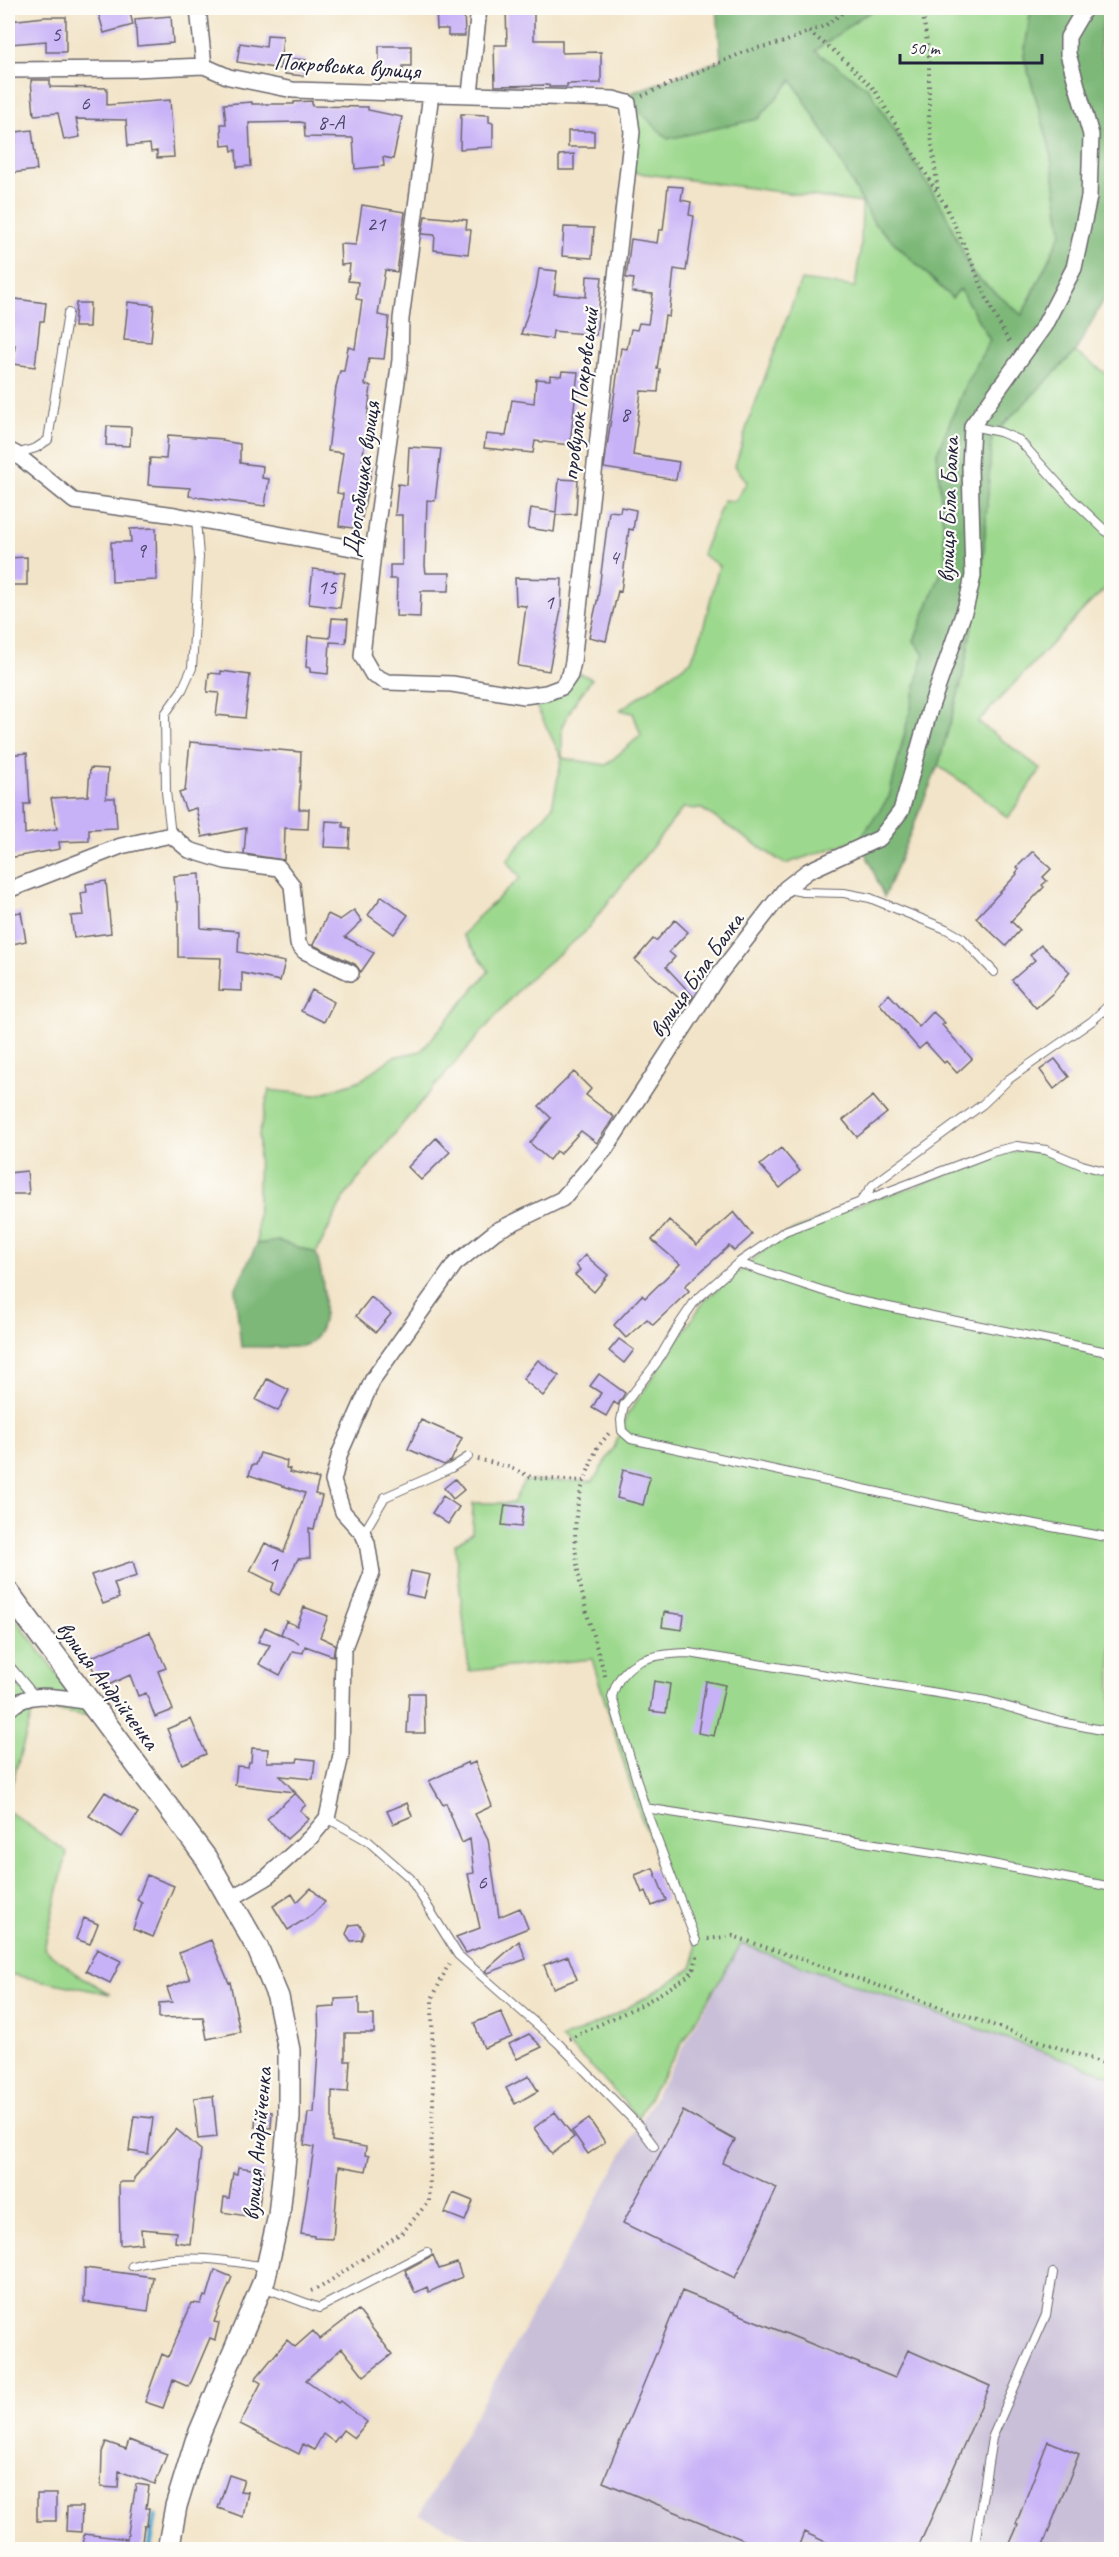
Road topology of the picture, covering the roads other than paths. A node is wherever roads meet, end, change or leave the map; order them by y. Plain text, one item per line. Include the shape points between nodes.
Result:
1 (198, 8) edge
2 (479, 8) edge
3 (1085, 8) edge
4 (204, 66) junction
5 (8, 70) edge
6 (431, 94) junction
7 (470, 94) junction
8 (628, 103) joint
9 (69, 313) dead end
10 (972, 426) junction
11 (12, 452) edge
12 (196, 519) junction
13 (1112, 537) edge
14 (373, 552) junction
15 (562, 687) joint
16 (171, 835) junction
17 (786, 888) junction
18 (8, 890) edge
19 (994, 972) dead end
20 (351, 973) dead end
21 (1112, 1002) edge
22 (1112, 1173) edge
23 (860, 1202) junction
24 (738, 1263) junction
25 (1112, 1353) edge
26 (468, 1457) road end
27 (363, 1534) junction
28 (1112, 1538) edge
29 (8, 1592) edge
30 (8, 1664) edge
31 (34, 1695) junction
32 (89, 1702) junction
33 (10, 1706) edge
34 (1112, 1732) edge
35 (645, 1808) junction
36 (327, 1818) junction
37 (1112, 1887) edge
38 (231, 1899) junction
39 (696, 1941) road end
40 (654, 2146) dead end
41 (427, 2252) dead end
42 (132, 2266) dead end
43 (1053, 2273) dead end
44 (265, 2277) junction
45 (168, 2550) edge
46 (974, 2550) edge

1 - 4 street
2 - 7 street
3 - 10 street, вулиця Біла Балка via 1068,37 1068,54 1091,135 1089,197 1074,268 1044,326
4 - 5 street, Покровська вулиця
4 - 6 street, Покровська вулиця via 229,76 293,90
6 - 7 street, Покровська вулиця
6 - 14 street, Дрогобицька вулиця
7 - 8 street, Покровська вулиця via 613,99
8 - 15 street, провулок Покровський via 632,132 573,662
9 - 11 lane via 48,440 36,448
10 - 13 lane via 1019,440
10 - 17 street, вулиця Біла Балка via 973,576 902,811 880,838 808,871
11 - 12 street via 74,501
12 - 14 street
12 - 16 lane via 199,557 192,668 165,714
14 - 15 street, Дрогобицька вулиця via 362,656 373,675 387,682 452,684 524,696
16 - 18 street via 121,846
16 - 20 street via 189,850 216,859 279,868 292,885 298,944 304,951
17 - 19 lane via 870,898 962,938
17 - 27 street, вулиця Біла Балка via 719,974 606,1148 562,1199 496,1231 455,1264 390,1352 373,1379 340,1453 333,1481 343,1512
21 - 23 lane via 873,1185
22 - 23 lane via 1046,1150 1017,1146
23 - 24 lane via 785,1231
24 - 25 lane via 845,1298
24 - 28 lane via 695,1301 624,1406 622,1431 631,1439 970,1512
26 - 27 lane via 385,1497
27 - 36 street, вулиця Біла Балка via 372,1573 343,1650 342,1755
29 - 32 street, вулиця Андрійченка
30 - 31 lane
31 - 32 street
31 - 33 street
32 - 38 street, вулиця Андрійченка via 206,1858
34 - 35 lane via 987,1701 689,1653 646,1657 616,1680 612,1697
35 - 37 lane via 946,1855
35 - 39 lane
36 - 38 street, вулиця Біла Балка via 266,1878
36 - 40 lane via 368,1841 410,1878 458,1956 558,2043
38 - 44 street, вулиця Андрійченка via 278,1997 289,2050 289,2118 279,2216
41 - 44 lane via 319,2308 293,2298
42 - 44 lane via 170,2259 226,2260
43 - 46 lane via 1046,2315 992,2438
44 - 45 street, вулиця Андрійченка via 196,2441 176,2506

